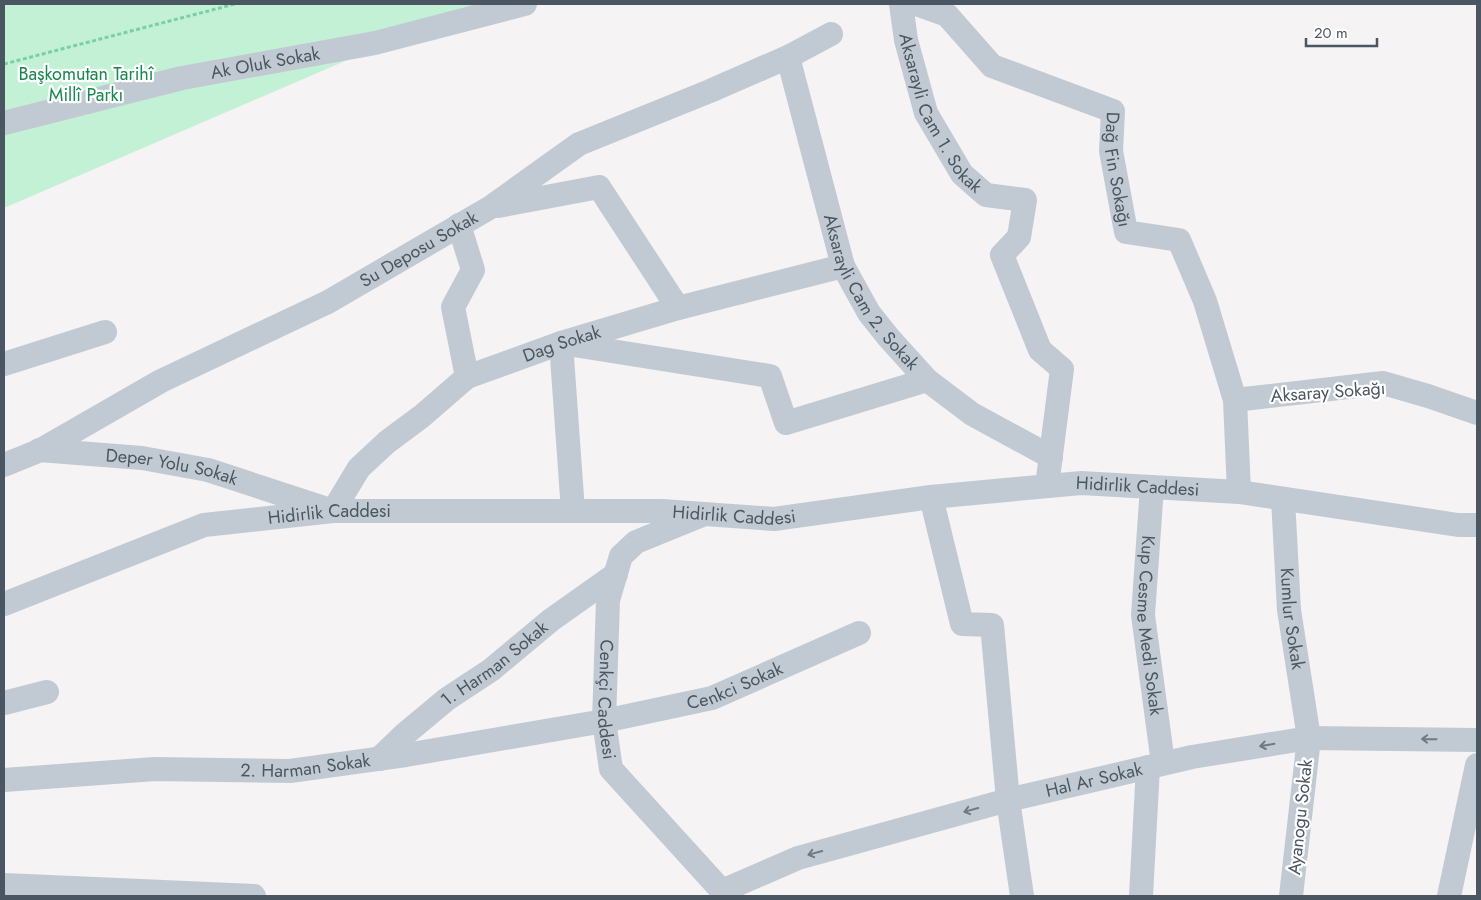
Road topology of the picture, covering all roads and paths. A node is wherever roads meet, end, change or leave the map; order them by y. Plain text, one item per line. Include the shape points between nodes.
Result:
1 (235, 4) edge
2 (525, 4) edge
3 (901, 4) edge
4 (916, 4) edge
5 (831, 34) dead end
6 (788, 57) junction
7 (4, 64) edge
8 (4, 122) edge
9 (491, 207) junction
10 (459, 225) junction
11 (842, 266) junction
12 (678, 308) junction
13 (105, 332) dead end
14 (561, 343) junction
15 (4, 364) edge
16 (467, 377) junction
17 (927, 380) junction
18 (1235, 400) junction
19 (1477, 414) edge
20 (4, 450) edge
21 (41, 450) junction
22 (1052, 457) junction
23 (4, 465) edge
24 (1047, 486) junction
25 (1152, 487) junction
26 (1239, 492) junction
27 (931, 497) junction
28 (1283, 499) junction
29 (333, 511) junction
30 (573, 511) junction
31 (706, 514) junction
32 (1477, 525) edge
33 (616, 574) junction
34 (4, 604) edge
35 (859, 633) dead end
36 (47, 692) dead end
37 (4, 703) edge
38 (604, 721) junction
39 (1309, 738) junction
40 (1477, 740) edge
41 (379, 759) junction
42 (1156, 765) junction
43 (1477, 765) edge
44 (4, 780) edge
45 (1008, 800) junction
46 (4, 885) edge
47 (723, 894) edge
48 (254, 896) edge
49 (1022, 896) edge
50 (1141, 896) edge
51 (1291, 896) edge
52 (1449, 896) edge

1 - 7 path
2 - 8 street, Ak Oluk Sokak via 375,43 182,78
3 - 22 street, Aksarayli Cam 1. Sokak via 906,40 926,113 962,174 986,195 1025,200 1019,237 1002,255 1040,350 1062,369
4 - 18 street, Dağ Fin Sokağı via 947,15 992,66 1113,111 1111,150 1126,232 1179,240 1205,301
5 - 6 street, Su Deposu Sokak
6 - 9 street, Su Deposu Sokak via 579,144
6 - 11 street, Aksarayli Cam 2. Sokak
9 - 10 street, Su Deposu Sokak
9 - 12 street via 599,187
10 - 16 street via 473,270 453,306
10 - 21 street, Su Deposu Sokak via 328,302 161,381
11 - 12 street, Dag Sokak
11 - 17 street, Aksarayli Cam 2. Sokak via 870,313
12 - 14 street, Dag Sokak
13 - 15 street
14 - 16 street, Dag Sokak
14 - 17 street via 770,376 786,423
14 - 30 street
16 - 29 street, Dag Sokak via 359,468
17 - 22 street, Aksarayli Cam 2. Sokak via 972,414
18 - 19 street, Aksaray Sokağı via 1383,383
18 - 26 street, Dağ Fin Sokağı
20 - 21 street, Deper Yolu Sokak
21 - 23 street, Su Deposu Sokak
21 - 29 street, Deper Yolu Sokak via 142,458 208,470
22 - 24 street, Aksarayli Cam 1. Sokak
24 - 25 street, Hidirlik Caddesi via 1081,483
24 - 27 street, Hidirlik Caddesi
25 - 26 street, Hidirlik Caddesi
25 - 42 street, Kup Cesme Medi Sokak via 1143,615
26 - 28 street, Hidirlik Caddesi
27 - 31 street, Hidirlik Caddesi via 774,518
27 - 45 street via 962,624 992,626
28 - 32 street, Hidirlik Caddesi via 1458,525
28 - 39 street, Kumlur Sokak via 1289,610
29 - 30 street, Hidirlik Caddesi
29 - 34 street, Hidirlik Caddesi via 204,525
30 - 31 street, Hidirlik Caddesi via 662,510
31 - 33 street, Cenkçi Caddesi via 636,542 621,556
33 - 38 street, Cenkçi Caddesi via 608,600
33 - 41 street, 1. Harman Sokak via 551,620 491,670 447,699
35 - 38 street, Cenkci Sokak via 712,698
36 - 37 street
38 - 41 street, 2. Harman Sokak
38 - 47 street, Cenkçi Caddesi via 611,769
40 -> 39 street, Hal Ar Sokak
39 -> 42 street, Hal Ar Sokak via 1192,756
39 - 51 street, Ayanogu Sokak
41 - 44 street, 2. Harman Sokak via 290,772 154,769
42 - 45 street, Hal Ar Sokak
42 - 50 street, Kup Cesme Medi Sokak
43 - 52 street
45 -> 47 street, Hal Ar Sokak via 798,858
45 - 49 street
46 - 48 street

